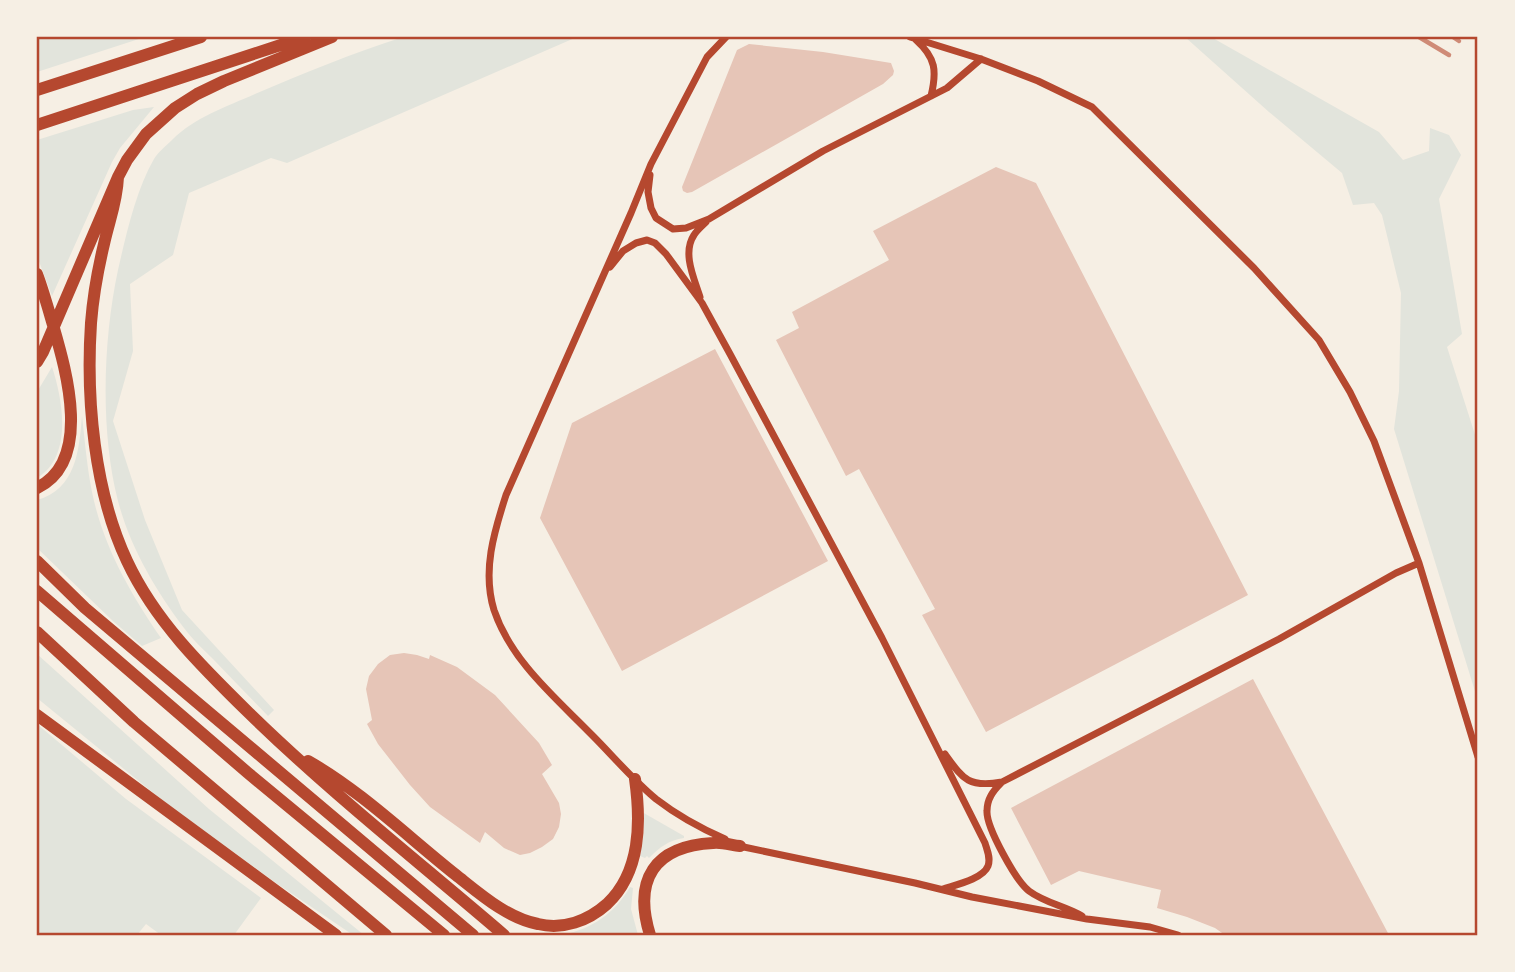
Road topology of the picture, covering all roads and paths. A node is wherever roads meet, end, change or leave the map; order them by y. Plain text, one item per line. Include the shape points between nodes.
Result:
1 (201, 37) edge
2 (305, 37) edge
3 (332, 37) edge
4 (726, 37) edge
5 (912, 37) edge
6 (981, 59) junction
7 (37, 90) edge
8 (931, 96) junction
9 (37, 125) edge
10 (651, 164) junction
11 (118, 177) junction
12 (709, 219) junction
13 (37, 274) edge
14 (600, 281) junction
15 (702, 303) junction
16 (37, 362) edge
17 (37, 488) edge
18 (37, 561) edge
19 (1419, 563) junction
20 (37, 591) edge
21 (37, 632) edge
22 (37, 715) edge
23 (928, 730) junction
24 (286, 749) junction
25 (1478, 757) edge
26 (635, 779) junction
27 (1002, 782) junction
28 (740, 846) junction
29 (942, 889) junction
30 (1087, 919) junction
31 (336, 935) edge
32 (386, 935) edge
33 (444, 935) edge
34 (473, 935) edge
35 (504, 935) edge
36 (650, 935) edge
37 (1178, 935) edge

1 - 7 highway
2 - 9 highway
3 - 11 highway via 197,94 175,108 146,134
4 - 10 street via 707,57
5 - 6 street
5 - 8 street via 935,66
6 - 8 street
6 - 19 street via 1091,107 1254,268 1319,340 1374,440
8 - 12 street via 823,151
10 - 12 street via 648,192 656,218 673,229
10 - 14 street
11 - 16 highway
11 - 24 highway via 91,322 94,431 109,514 126,560 158,614 204,669
12 - 15 street via 693,236 689,248
13 - 17 highway via 67,374 71,417 67,450 54,476
14 - 15 street via 623,251 647,240 666,254
14 - 26 street via 506,495 490,555 490,583 506,637 524,663
15 - 23 street
18 - 34 highway via 85,608
19 - 25 street
19 - 27 street
20 - 33 highway
21 - 32 highway via 134,722
22 - 31 highway
23 - 27 street via 966,779 985,785
23 - 29 street via 989,856 983,873
24 - 26 highway via 359,795 487,899 526,921 558,927 594,914 622,886 637,840
24 - 35 highway
26 - 28 street via 699,828
27 - 30 street via 993,790 986,814 1009,866 1020,883 1038,897
28 - 29 street
28 - 36 highway via 695,845 662,859 650,873 645,891 643,908
29 - 30 street
30 - 37 street

